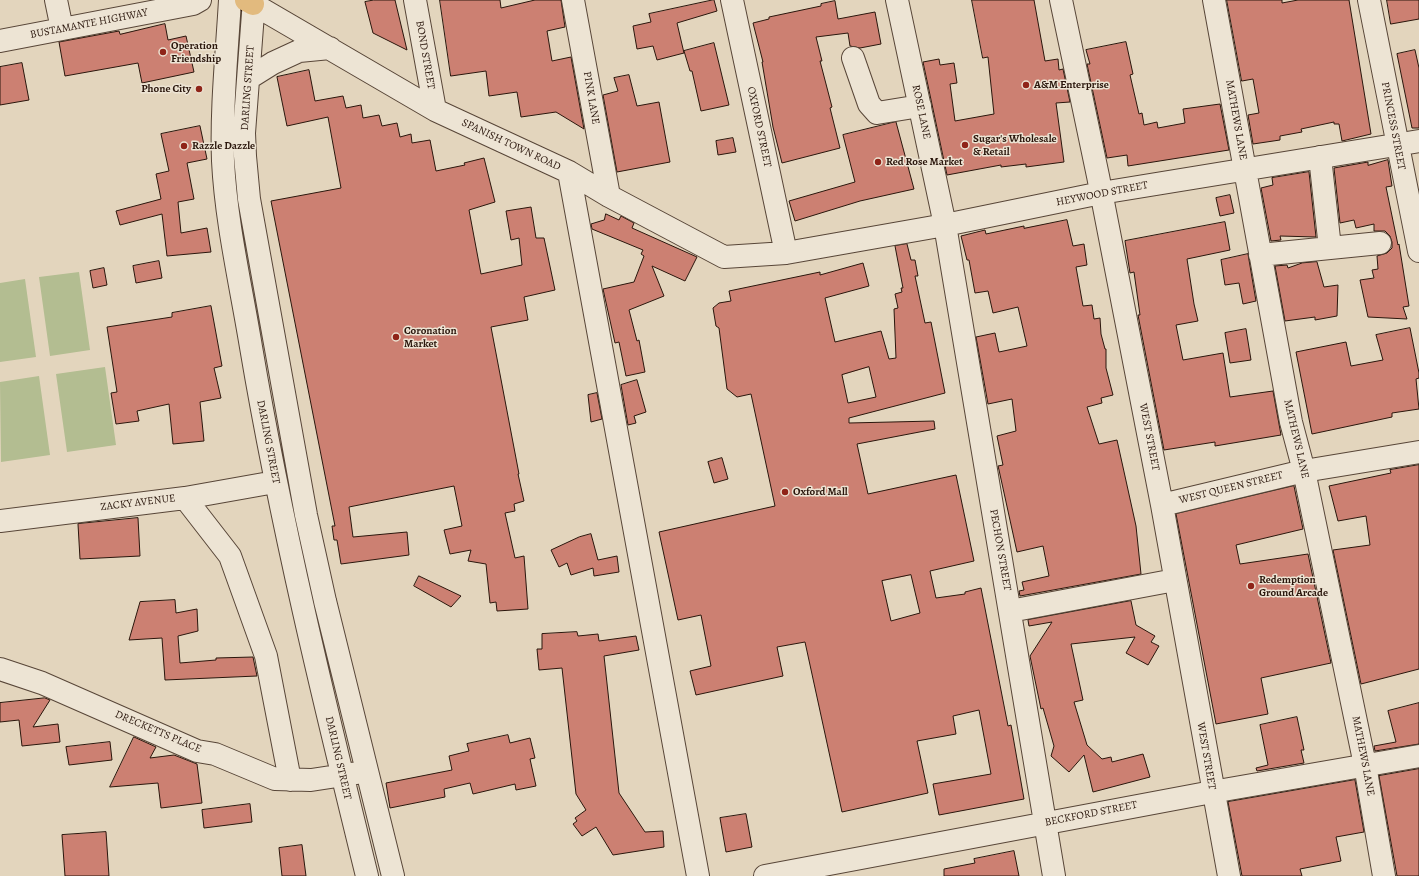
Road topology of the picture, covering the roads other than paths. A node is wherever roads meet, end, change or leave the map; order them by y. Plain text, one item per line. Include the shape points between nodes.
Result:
1 (56, 0) edge
2 (200, 0) edge
3 (230, 0) edge
4 (415, 0) edge
5 (573, 0) edge
6 (732, 0) edge
7 (897, 0) edge
8 (1061, 0) edge
9 (1214, 0) edge
10 (1369, 0) edge
11 (251, 1) edge
12 (62, 29) junction
13 (0, 41) edge
14 (330, 48) junction
15 (854, 58) dead end
16 (249, 78) junction
17 (920, 106) junction
18 (436, 110) junction
19 (1419, 141) edge
20 (1397, 145) junction
21 (1320, 156) junction
22 (1244, 168) junction
23 (569, 172) junction
24 (1101, 193) junction
25 (609, 196) junction
26 (945, 225) junction
27 (1380, 243) dead end
28 (1330, 248) junction
29 (1419, 251) edge
30 (786, 253) junction
31 (1260, 255) junction
32 (1419, 452) edge
33 (1304, 470) junction
34 (275, 482) junction
35 (185, 498) junction
36 (1162, 506) junction
37 (0, 521) edge
38 (1175, 580) junction
39 (1010, 611) junction
40 (0, 669) edge
41 (1419, 756) edge
42 (1365, 765) junction
43 (366, 771) junction
44 (343, 777) junction
45 (290, 780) junction
46 (1212, 792) junction
47 (1045, 823) junction
48 (367, 876) edge
49 (393, 876) edge
50 (698, 876) edge
51 (765, 876) edge
52 (1054, 876) edge
53 (1229, 876) edge
54 (1384, 876) edge

1 - 12 street
2 - 12 street, BUSTAMANTE HIGHWAY via 193,4
3 - 34 street, DARLING STREET via 223,137 226,195
4 - 18 street, BOND STREET
5 - 25 street, PINK LANE
6 - 30 street, OXFORD STREET
7 - 17 street, ROSE LANE
8 - 24 street, WEST STREET
9 - 22 street, MATHEWS LANE
10 - 20 street, PRINCESS STREET
11 - 14 street, SPANISH TOWN ROAD
11 - 16 street, DARLING STREET
12 - 13 street, BUSTAMANTE HIGHWAY
14 - 16 street via 299,51
14 - 18 street, SPANISH TOWN ROAD
15 - 17 street via 869,104 877,113
16 - 43 street, DARLING STREET via 244,141 249,199 298,477
17 - 26 street, ROSE LANE
18 - 23 street, SPANISH TOWN ROAD
19 - 20 street, HEYWOOD STREET
20 - 21 street, HEYWOOD STREET
20 - 29 street, PRINCESS STREET
21 - 22 street, HEYWOOD STREET
21 - 28 street
22 - 24 street, HEYWOOD STREET
22 - 31 street, MATHEWS LANE
23 - 25 street, SPANISH TOWN ROAD
23 - 50 street
24 - 26 street, HEYWOOD STREET
24 - 36 street, WEST STREET
25 - 30 street, SPANISH TOWN ROAD via 724,257
26 - 30 street, HEYWOOD STREET
26 - 39 street, PECHON STREET
27 - 28 street
28 - 31 street
31 - 33 street, MATHEWS LANE via 1291,422
32 - 33 street, WEST QUEEN STREET
33 - 36 street, WEST QUEEN STREET
33 - 42 street, MATHEWS LANE
34 - 35 street, ZACKY AVENUE
34 - 44 street, DARLING STREET
35 - 37 street, ZACKY AVENUE
35 - 45 street via 230,556 266,656
36 - 38 street, WEST STREET
38 - 39 street
38 - 46 street, WEST STREET
39 - 47 street, PECHON STREET
40 - 45 street, DRECKETTS PLACE via 42,683 197,751 216,754 275,779
41 - 42 street, BECKFORD STREET
42 - 46 street, BECKFORD STREET
42 - 54 street, MATHEWS LANE
43 - 44 street, DRECKETTS PLACE
43 - 49 street, DARLING STREET
44 - 45 street, DRECKETTS PLACE
44 - 48 street, DARLING STREET
46 - 47 street, BECKFORD STREET
46 - 53 street, WEST STREET
47 - 51 street, BECKFORD STREET
47 - 52 street, PECHON STREET

